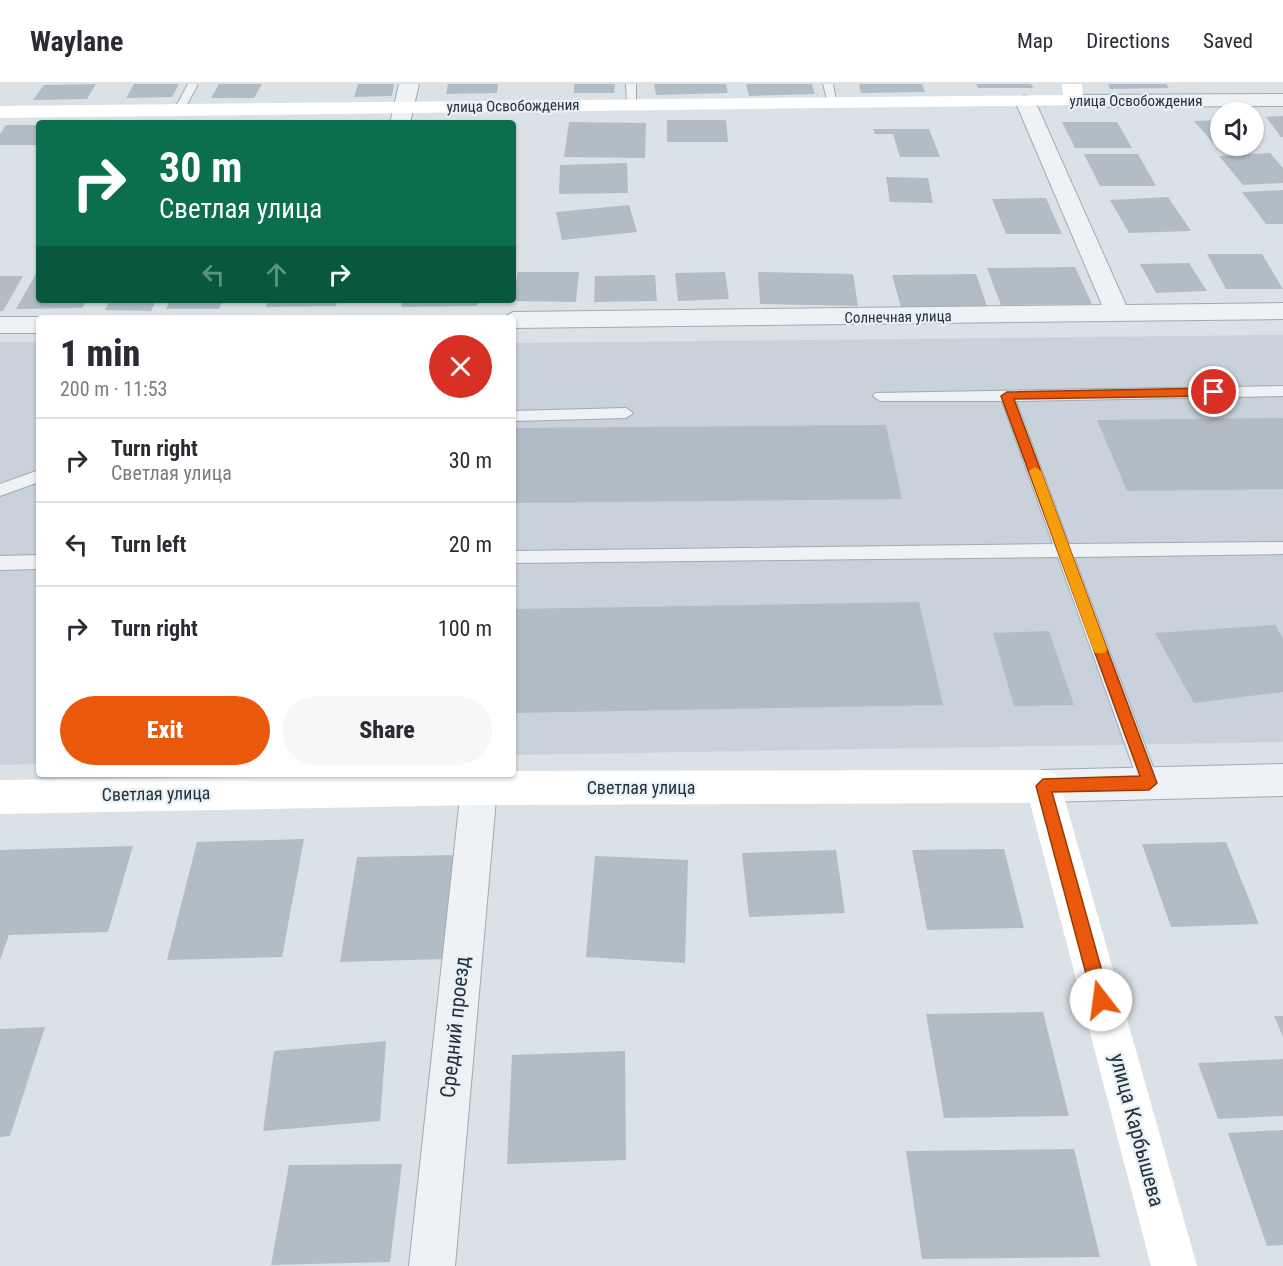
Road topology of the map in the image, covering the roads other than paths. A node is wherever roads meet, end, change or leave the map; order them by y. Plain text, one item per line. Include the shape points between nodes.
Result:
1 (193, 84) edge
2 (410, 84) edge
3 (631, 84) edge
4 (828, 84) edge
5 (1072, 92) edge
6 (1283, 100) edge
7 (1025, 101) junction
8 (833, 103) junction
9 (632, 105) junction
10 (179, 110) junction
11 (0, 112) edge
12 (402, 115) edge
13 (1283, 311) edge
14 (1118, 314) junction
15 (516, 320) edge
16 (0, 325) edge
17 (36, 325) edge
18 (1283, 391) edge
19 (880, 396) dead end
20 (1007, 396) junction
21 (626, 413) dead end
22 (516, 416) edge
23 (36, 477) edge
24 (0, 490) edge
25 (1283, 548) edge
26 (1064, 551) junction
27 (516, 557) edge
28 (36, 562) edge
29 (0, 563) edge
30 (1283, 780) edge
31 (1149, 783) junction
32 (1043, 786) junction
33 (478, 788) junction
34 (0, 797) edge
35 (432, 1266) edge
36 (1174, 1266) edge

1 - 10 lane
2 - 12 street
3 - 9 lane
4 - 8 lane
5 - 6 street, улица Освобождения
5 - 7 street, улица Освобождения
7 - 8 street, улица Освобождения
7 - 14 street
8 - 9 street, улица Освобождения
9 - 12 street, улица Освобождения
10 - 11 street, улица Освобождения
10 - 12 street, улица Освобождения
13 - 14 street, Солнечная улица
14 - 15 street, Солнечная улица
16 - 17 street
18 - 20 lane
19 - 20 lane
20 - 26 lane
21 - 22 lane
23 - 24 lane
25 - 26 lane
26 - 27 lane
26 - 31 lane
28 - 29 lane
30 - 31 street, Светлая улица
31 - 32 street, Светлая улица
32 - 33 street, Светлая улица
32 - 36 street, улица Карбышева
33 - 34 street, Светлая улица
33 - 35 street, Средний проезд

